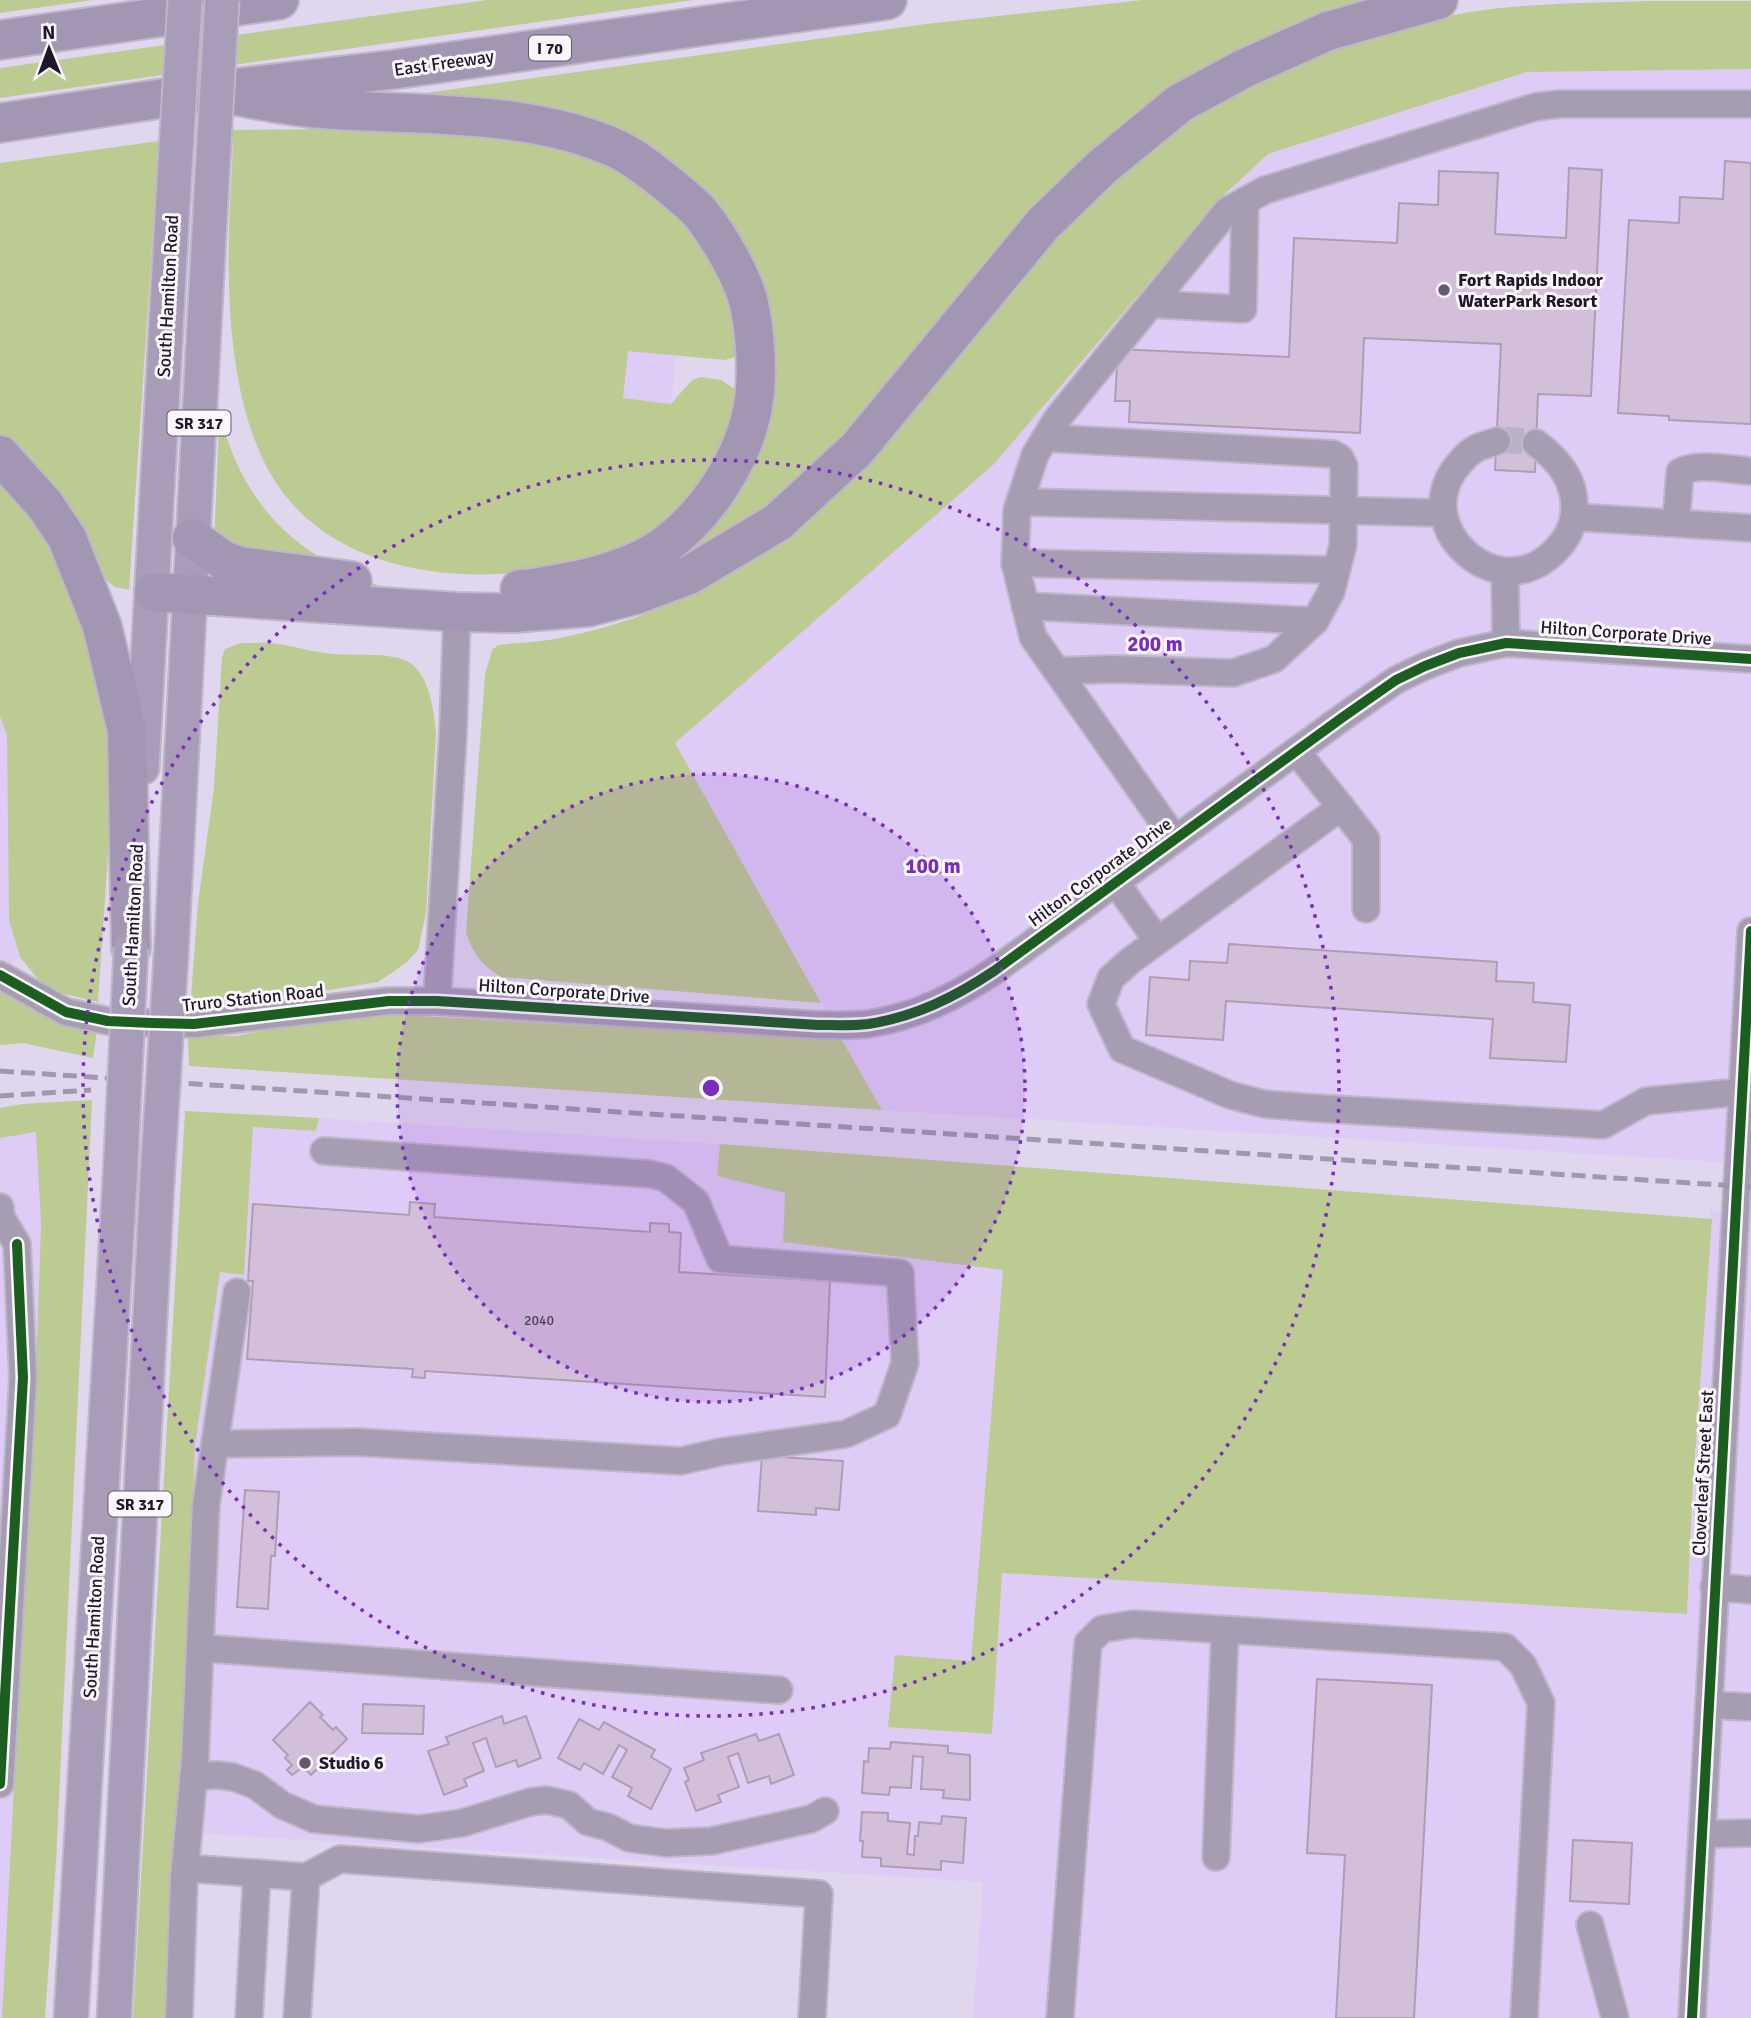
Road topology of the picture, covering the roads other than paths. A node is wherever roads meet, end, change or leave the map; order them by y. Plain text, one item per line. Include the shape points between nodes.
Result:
1 (185, 0) edge
2 (222, 0) edge
3 (279, 0) edge
4 (887, 0) edge
5 (1438, 0) edge
6 (0, 40) edge
7 (211, 91) junction
8 (1751, 104) edge
9 (0, 123) edge
10 (1245, 201) junction
11 (1151, 304) junction
12 (1046, 438) junction
13 (1497, 441) tunnel mouth
14 (1536, 443) tunnel mouth
15 (0, 455) edge
16 (1751, 471) edge
17 (1020, 502) junction
18 (1343, 510) junction
19 (1443, 513) junction
20 (1574, 517) junction
21 (1676, 523) junction
22 (1751, 527) edge
23 (192, 538) junction
24 (1015, 563) junction
25 (1336, 570) junction
26 (1505, 571) junction
27 (172, 594) junction
28 (1025, 606) junction
29 (457, 612) junction
30 (1315, 621) junction
31 (1506, 643) junction
32 (1751, 659) edge
33 (1057, 671) junction
34 (1296, 751) junction
35 (1341, 807) junction
36 (1175, 839) junction
37 (1115, 883) junction
38 (1366, 909) dead end
39 (1751, 931) edge
40 (1157, 940) junction
41 (131, 948) junction
42 (0, 971) edge
43 (437, 1001) junction
44 (1746, 1091) edge
45 (324, 1151) dead end
46 (0, 1207) edge
47 (8, 1245) edge
48 (237, 1292) dead end
49 (12, 1377) edge
50 (215, 1444) junction
51 (7, 1528) edge
52 (1714, 1587) junction
53 (1751, 1590) edge
54 (1225, 1630) junction
55 (4, 1647) edge
56 (200, 1648) junction
57 (779, 1690) dead end
58 (3, 1694) edge
59 (1709, 1705) junction
60 (1751, 1707) edge
61 (193, 1777) junction
62 (0, 1784) edge
63 (825, 1811) dead end
64 (1703, 1833) junction
65 (1751, 1833) edge
66 (1216, 1857) dead end
67 (185, 1868) junction
68 (257, 1873) junction
69 (306, 1877) junction
70 (1590, 1925) dead end
71 (71, 2018) edge
72 (114, 2018) edge
73 (178, 2018) edge
74 (249, 2018) edge
75 (297, 2018) edge
76 (811, 2018) edge
77 (1060, 2018) edge
78 (1524, 2018) edge
79 (1615, 2018) edge
80 (1692, 2018) edge

1 - 27 main road, South Hamilton Road / SR 317, bridge via 173,200
2 - 23 main road, South Hamilton Road / SR 317, bridge
3 - 6 highway
4 - 7 highway, East Freeway / I 70
5 - 29 highway via 1328,31 1180,103 1042,223 857,449 778,522 689,575 638,594 587,607
7 - 9 highway, East Freeway / I 70
7 - 23 highway via 309,108 526,123 620,151 701,213 728,253 749,302 754,399 741,447 719,489 692,520 660,548 585,579 526,589 414,589 239,566
8 - 10 street via 1535,107 1265,190
10 - 11 street via 1227,211
10 - 11 street via 1243,309
11 - 12 street
12 - 17 street via 1035,455
12 - 18 street via 1333,454 1344,466
13 - 19 street via 1475,449 1461,461 1450,476
14 - 20 street via 1570,480
15 - 41 highway via 45,505 67,538 102,626 127,732
16 - 21 street via 1687,468 1680,472
17 - 18 street
17 - 24 street
18 - 19 street
18 - 25 street via 1343,545
19 - 26 street via 1457,546 1471,559
20 - 21 street
20 - 26 street via 1568,535 1549,556 1524,569
21 - 22 street
23 - 27 main road, South Hamilton Road / SR 317
24 - 25 street
24 - 28 street
25 - 30 street via 1331,592
26 - 31 street
27 - 29 highway
27 - 41 main road, South Hamilton Road / SR 317
27 - 72 main road, South Hamilton Road / SR 317, bridge via 172,956
28 - 30 street
28 - 33 street via 1033,637
29 - 43 street
30 - 33 street via 1274,659 1233,673
31 - 32 street, Hilton Corporate Drive
31 - 34 street, Hilton Corporate Drive via 1459,653 1405,675
33 - 36 street
34 - 35 street
34 - 36 street, Hilton Corporate Drive
35 - 38 street via 1366,839
35 - 40 street
36 - 37 street, Hilton Corporate Drive
37 - 40 street
37 - 43 street, Hilton Corporate Drive via 958,995 911,1015 867,1024 818,1025
39 - 44 street, Cloverleaf Street East
40 - 44 street via 1111,978 1101,1004 1122,1049 1230,1095 1264,1104 1603,1125 1646,1101
41 - 71 main road, South Hamilton Road / SR 317, bridge
42 - 43 street, Truro Station Road via 66,1012 108,1021 194,1024 389,1001
44 - 52 street, Cloverleaf Street East
45 - 50 street via 650,1174 666,1178 696,1202 720,1259 901,1273 905,1363 887,1415 846,1434 681,1461 356,1441
46 - 47 street
47 - 49 street
48 - 50 street
49 - 51 street
50 - 56 street via 206,1505
51 - 55 street
52 - 53 street
52 - 59 street, Cloverleaf Street East
54 - 66 street
54 - 77 street via 1133,1624 1102,1629 1088,1643
54 - 78 street via 1505,1647 1523,1665 1541,1703
55 - 58 street
56 - 57 street
56 - 61 street
58 - 62 street
59 - 60 street
59 - 64 street, Cloverleaf Street East
61 - 63 street via 233,1777 314,1819 419,1829 462,1824 546,1800 569,1805 588,1822 629,1838 666,1843 710,1841 811,1819
61 - 67 street
64 - 65 street
64 - 80 street, Cloverleaf Street East
67 - 68 street
67 - 73 street
68 - 69 street
68 - 74 street
69 - 75 street
69 - 76 street via 340,1859 820,1894
70 - 79 street

